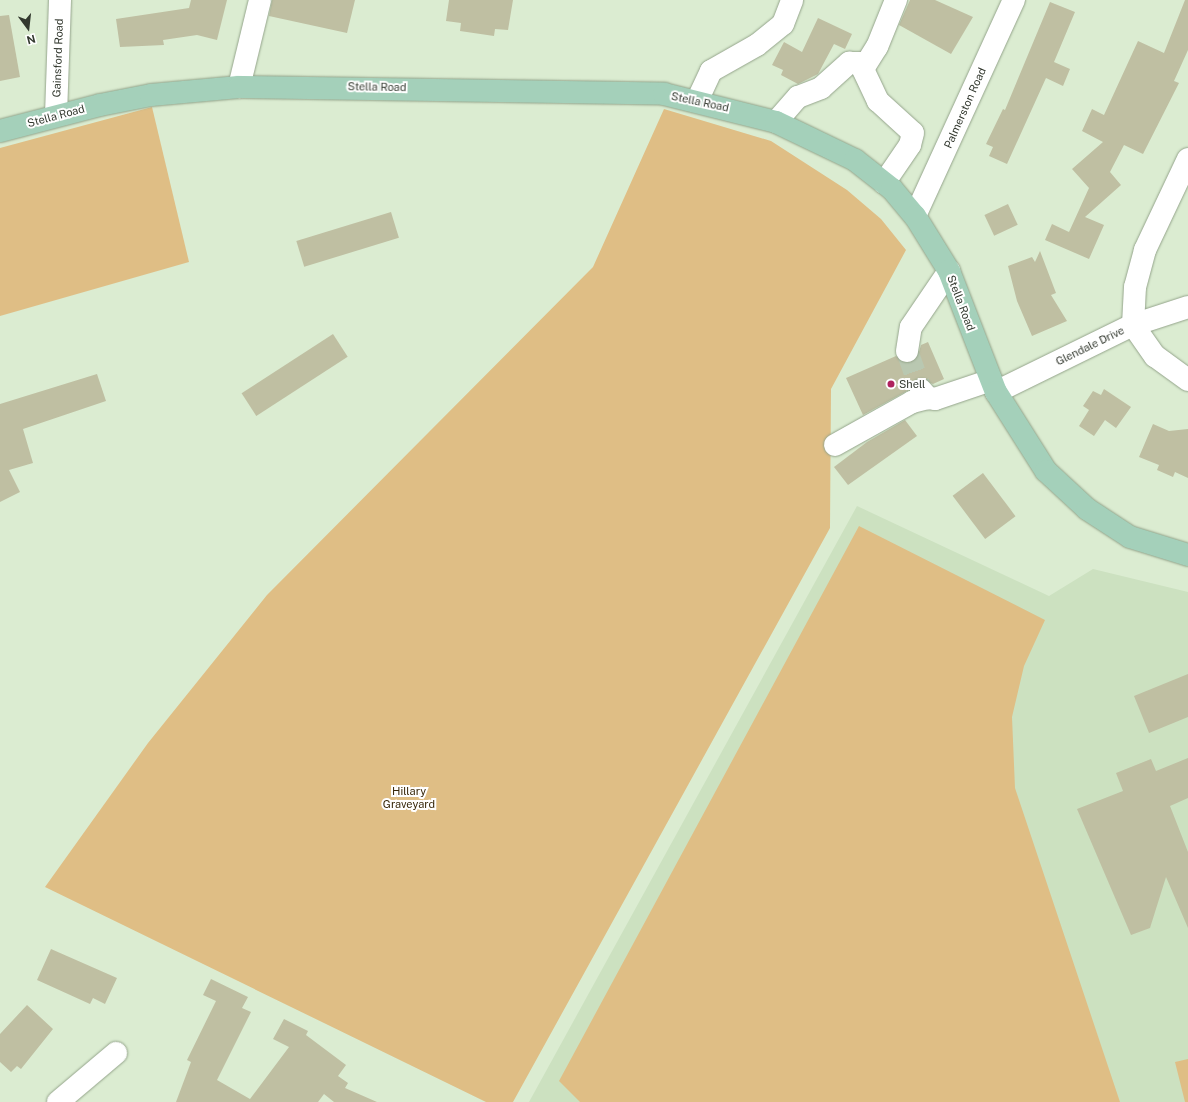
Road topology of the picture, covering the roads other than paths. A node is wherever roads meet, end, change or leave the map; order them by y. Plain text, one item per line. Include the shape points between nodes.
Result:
1 (60, 0) edge
2 (260, 0) edge
3 (792, 0) edge
4 (896, 0) edge
5 (1014, 0) edge
6 (863, 69) junction
7 (239, 87) junction
8 (697, 101) junction
9 (56, 116) junction
10 (776, 122) junction
11 (0, 131) edge
12 (1188, 159) edge
13 (884, 183) junction
14 (916, 216) junction
15 (949, 271) junction
16 (1188, 306) edge
17 (1133, 325) junction
18 (907, 351) tunnel mouth
19 (1188, 380) edge
20 (993, 386) junction
21 (835, 445) dead end
22 (1188, 555) edge
23 (116, 1053) dead end
24 (58, 1102) edge

1 - 9 street, Gainsford Road
2 - 7 street
3 - 8 street via 783,24 757,45 711,71
4 - 6 street via 877,47
5 - 14 street, Palmerston Road
6 - 10 street via 860,63 849,63 821,88 798,97
6 - 13 street via 878,101 914,133 910,145
7 - 8 main road, Stella Road via 605,91 664,94
7 - 9 main road, Stella Road via 151,95
8 - 10 main road, Stella Road
9 - 11 main road, Stella Road
10 - 13 main road, Stella Road via 855,160
12 - 17 street via 1145,250 1135,287
13 - 14 main road, Stella Road
14 - 15 main road, Stella Road
15 - 18 street via 911,327
15 - 20 main road, Stella Road
16 - 17 street, Glendale Drive
17 - 19 street via 1156,356
17 - 20 street, Glendale Drive
20 - 21 street, Glendale Drive via 945,397 925,394
20 - 22 main road, Stella Road via 1046,471 1087,509 1130,537
23 - 24 street

